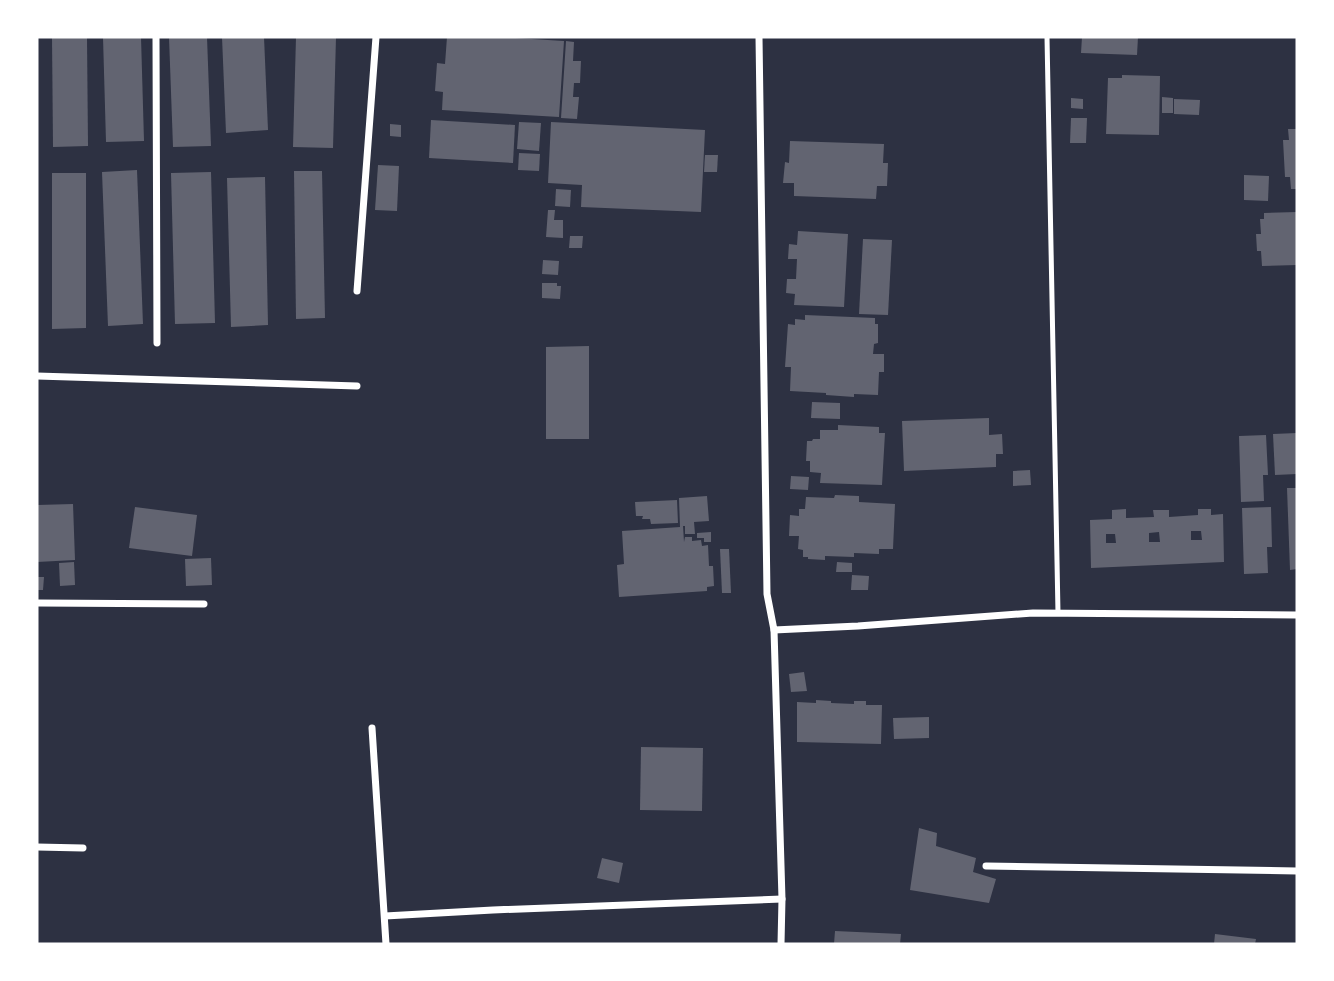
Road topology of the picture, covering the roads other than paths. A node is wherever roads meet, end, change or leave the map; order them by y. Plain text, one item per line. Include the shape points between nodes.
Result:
1 (156, 37) edge
2 (376, 37) edge
3 (759, 37) edge
4 (1046, 37) edge
5 (357, 291) dead end
6 (157, 343) dead end
7 (37, 376) edge
8 (356, 386) dead end
9 (37, 603) edge
10 (204, 604) dead end
11 (1058, 613) junction
12 (1297, 615) edge
13 (774, 630) junction
14 (372, 727) dead end
15 (37, 847) edge
16 (83, 848) dead end
17 (986, 866) dead end
18 (1297, 871) edge
19 (782, 899) junction
20 (384, 916) junction
21 (386, 944) edge
22 (781, 944) edge

1 - 6 street
2 - 5 street
3 - 13 street via 767,594
4 - 11 lane
7 - 8 street
9 - 10 street
11 - 12 street
11 - 13 street
13 - 19 street
14 - 20 street
15 - 16 street
17 - 18 street
19 - 20 street
19 - 22 street
20 - 21 street

